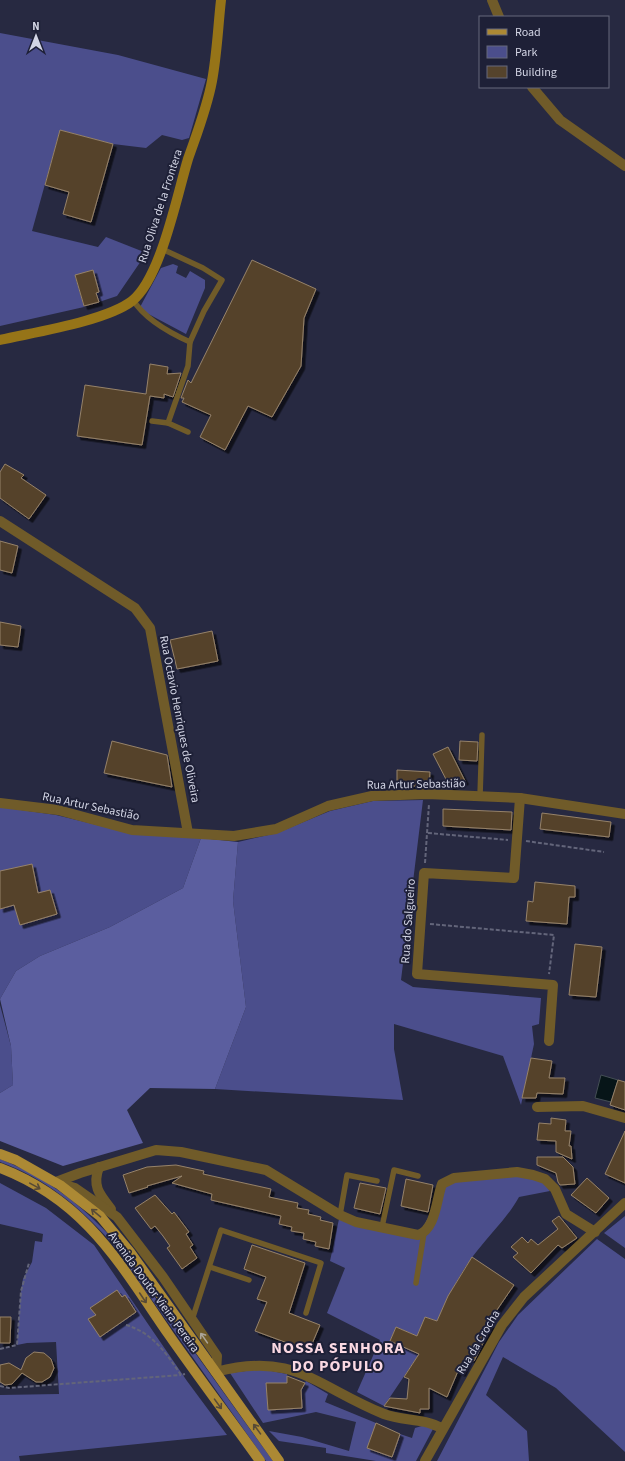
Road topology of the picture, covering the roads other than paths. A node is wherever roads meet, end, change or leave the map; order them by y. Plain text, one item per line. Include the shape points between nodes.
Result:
1 (221, 0) edge
2 (492, 0) edge
3 (499, 16) edge
4 (533, 88) edge
5 (625, 166) edge
6 (162, 249) junction
7 (133, 300) junction
8 (0, 340) edge
9 (190, 342) junction
10 (152, 421) dead end
11 (168, 423) junction
12 (188, 432) dead end
13 (0, 521) edge
14 (482, 735) dead end
15 (480, 796) junction
16 (520, 798) junction
17 (0, 803) edge
18 (625, 814) edge
19 (188, 833) junction
20 (549, 1041) dead end
21 (538, 1107) dead end
22 (625, 1118) edge
23 (0, 1154) edge
24 (99, 1167) junction
25 (0, 1168) edge
26 (418, 1176) dead end
27 (377, 1181) dead end
28 (56, 1182) junction
29 (625, 1203) edge
30 (340, 1215) junction
31 (117, 1217) junction
32 (382, 1227) junction
33 (595, 1232) junction
34 (424, 1233) junction
35 (210, 1266) junction
36 (249, 1280) dead end
37 (416, 1283) dead end
38 (306, 1313) dead end
39 (192, 1321) junction
40 (216, 1372) junction
41 (442, 1428) junction
42 (260, 1461) edge
43 (279, 1461) edge
44 (425, 1461) edge

1 - 6 main road, Rua Oliva de la Frontera via 215,65 209,95
2 - 3 street
4 - 5 street via 560,120
6 - 7 main road, Rua Oliva de la Frontera via 146,285
6 - 9 lane via 222,280
7 - 8 main road, Rua Oliva de la Frontera via 106,314
7 - 9 lane via 139,309 175,335
9 - 11 lane via 188,366
10 - 11 lane
11 - 12 lane
13 - 19 street, Rua Octavio Henriques de Oliveira via 135,608 150,628
14 - 15 lane
15 - 16 street, Rua Artur Sebastião
15 - 19 street, Rua Artur Sebastião via 365,798 328,806 276,829 234,836
16 - 18 street, Rua Artur Sebastião
16 - 20 street, Rua do Salgueiro via 514,878 424,873 417,974 553,986
17 - 19 street, Rua Artur Sebastião via 58,810 132,830
21 - 22 street via 583,1106
23 - 28 main road, Avenida Doutor Vieira Pereira
24 - 28 street
24 - 30 street via 156,1150 181,1152 266,1170
24 - 31 street via 95,1179 101,1196
25 -> 42 main road, Avenida Doutor Vieira Pereira via 53,1196 90,1226 117,1259
26 - 32 lane via 394,1170
27 - 30 lane via 347,1175
28 - 31 street, Avenida Doutor Vieira Pereira via 75,1188
40 -> 28 main road, Avenida Doutor Vieira Pereira via 130,1252 100,1216
29 - 33 street, Rua da Crocha
30 - 32 street via 356,1222
31 - 39 street, Avenida Doutor Vieira Pereira via 163,1277
32 - 34 street via 418,1235
33 - 34 street via 566,1214 555,1189 545,1180 517,1172 454,1178 442,1184 430,1227
33 - 41 street, Rua da Crocha via 524,1297 510,1314
34 - 37 lane
35 - 36 lane
35 - 38 lane via 221,1230 321,1264
35 - 39 lane
40 -> 39 street, Avenida Doutor Vieira Pereira via 217,1356
40 - 41 street via 237,1367 279,1366 314,1378 386,1415 426,1422
43 -> 40 main road, Avenida Doutor Vieira Pereira
41 - 44 street, Rua da Crocha

